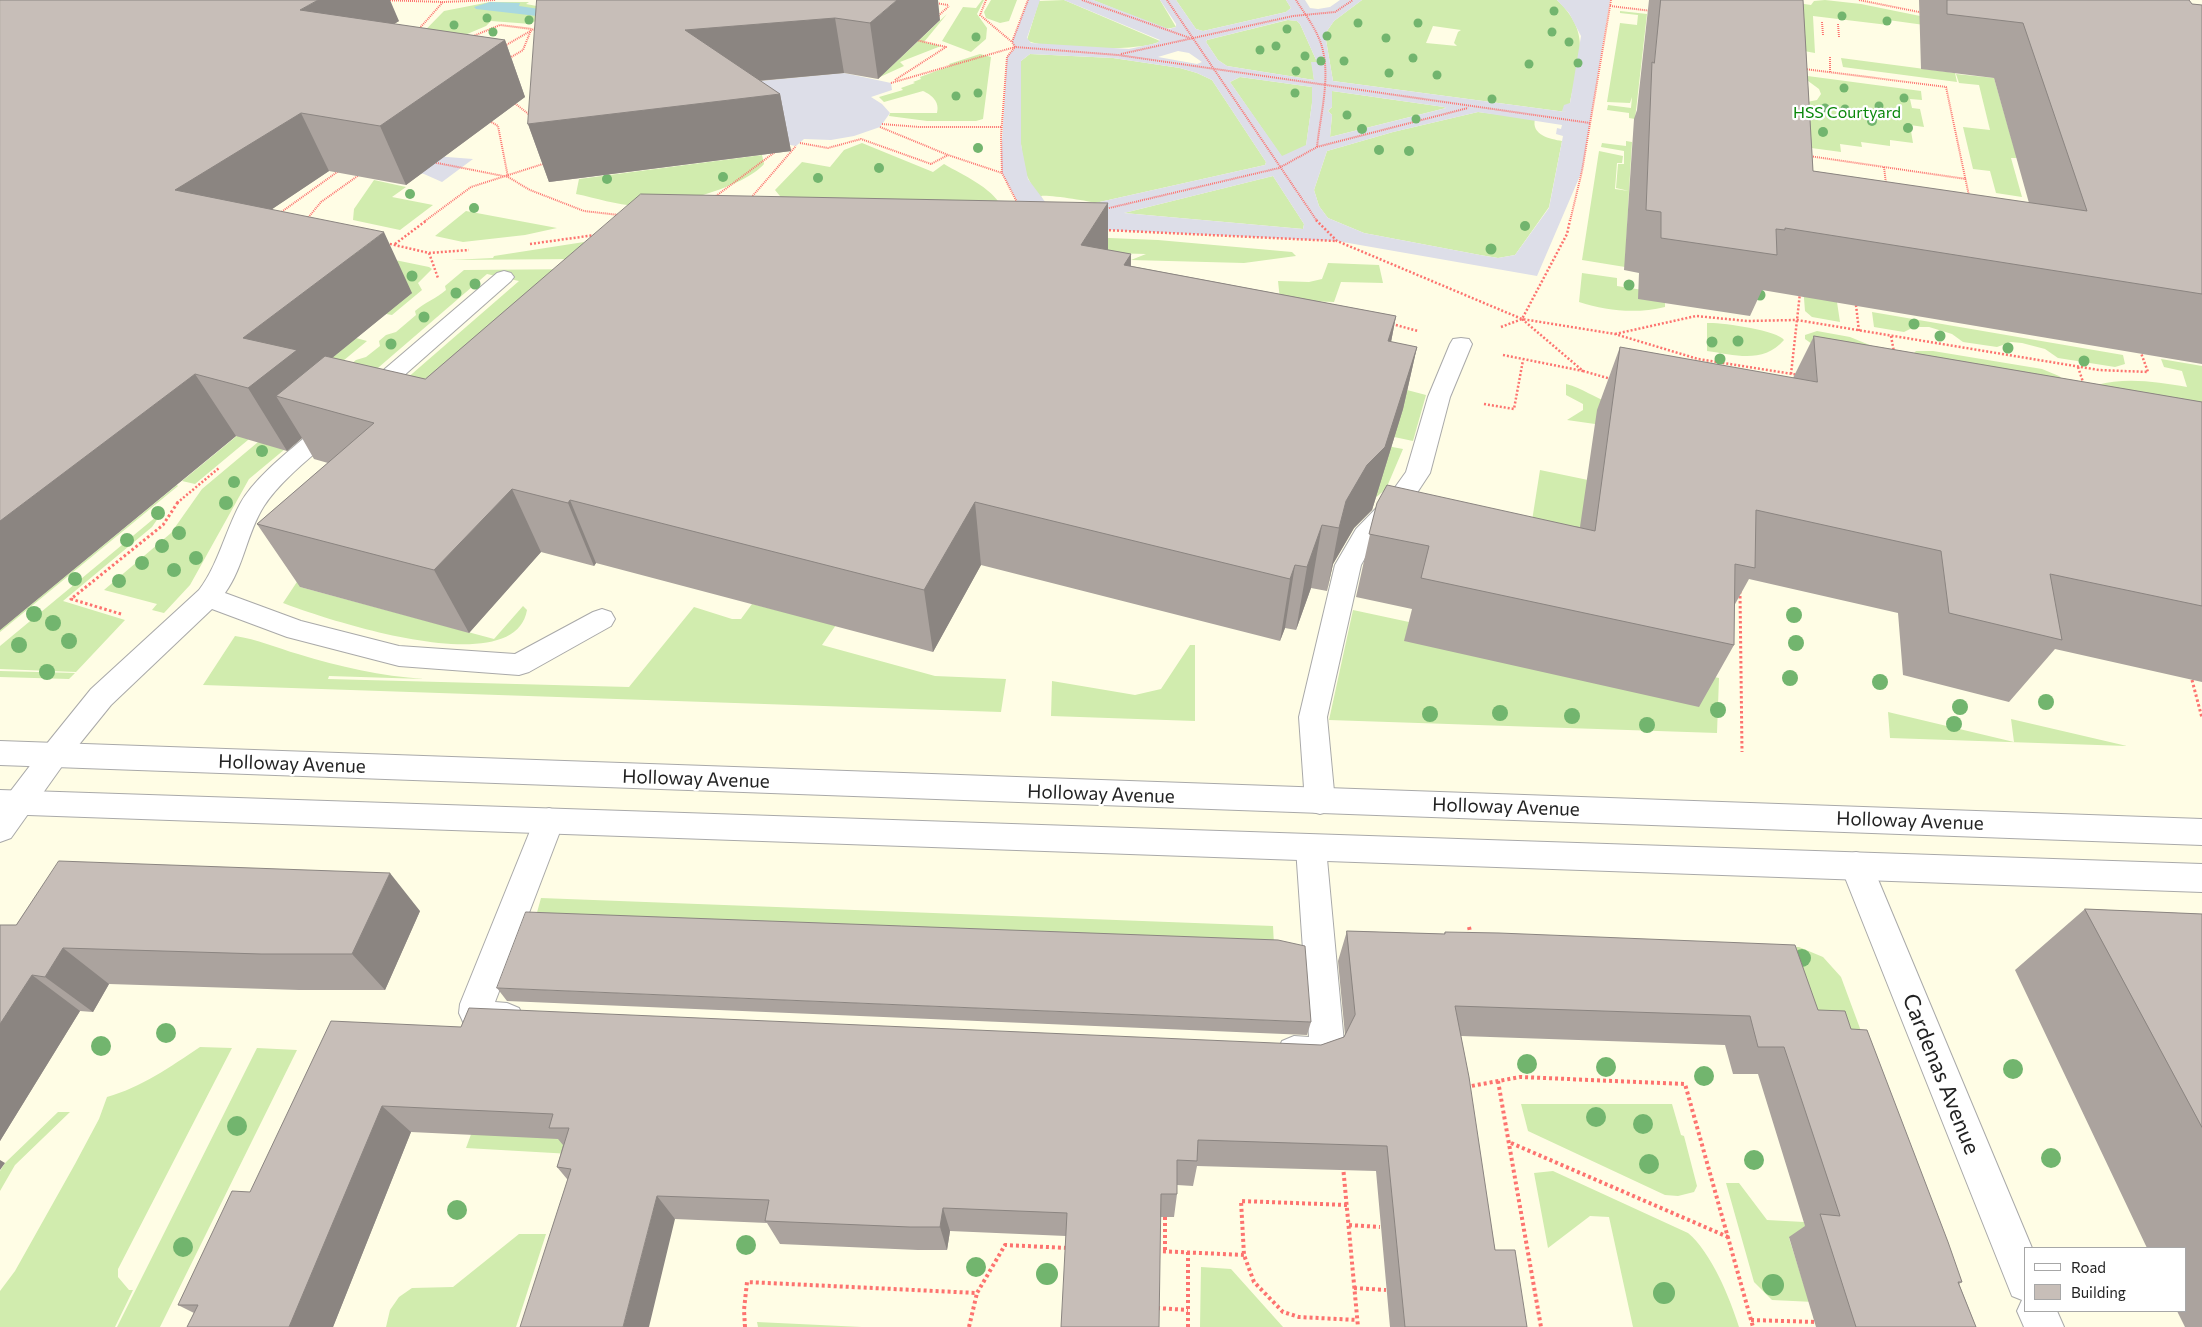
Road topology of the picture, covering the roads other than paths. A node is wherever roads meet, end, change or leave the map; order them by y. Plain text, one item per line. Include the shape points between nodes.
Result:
1 (504, 277) dead end
2 (1461, 344) road end
3 (208, 597) junction
4 (602, 619) dead end
5 (0, 753) edge
6 (55, 754) junction
7 (10, 802) edge
8 (1320, 802) junction
9 (549, 821) junction
10 (0, 829) edge
11 (2202, 832) edge
12 (1311, 848) junction
13 (1856, 865) junction
14 (2202, 878) edge
15 (534, 1020) edge
16 (1264, 1052) edge
17 (2024, 1277) edge
18 (2038, 1312) edge
19 (2044, 1327) edge

1 - 3 street via 268,484 252,504 220,581
2 - 8 street via 1439,397 1418,473 1400,499 1365,535 1348,565 1314,717
3 - 4 street via 296,630 399,656 519,665
3 - 6 street via 101,697
5 - 6 street, Holloway Avenue
6 - 7 street
6 - 8 street, Holloway Avenue
7 - 9 street
7 - 10 street
8 - 11 street, Holloway Avenue
9 - 12 street
9 - 15 street via 476,1013 485,1018
12 - 13 street
12 - 16 street via 1327,1043 1322,1051 1313,1054
13 - 14 street
13 - 17 street, Cardenas Avenue
18 - 19 street

